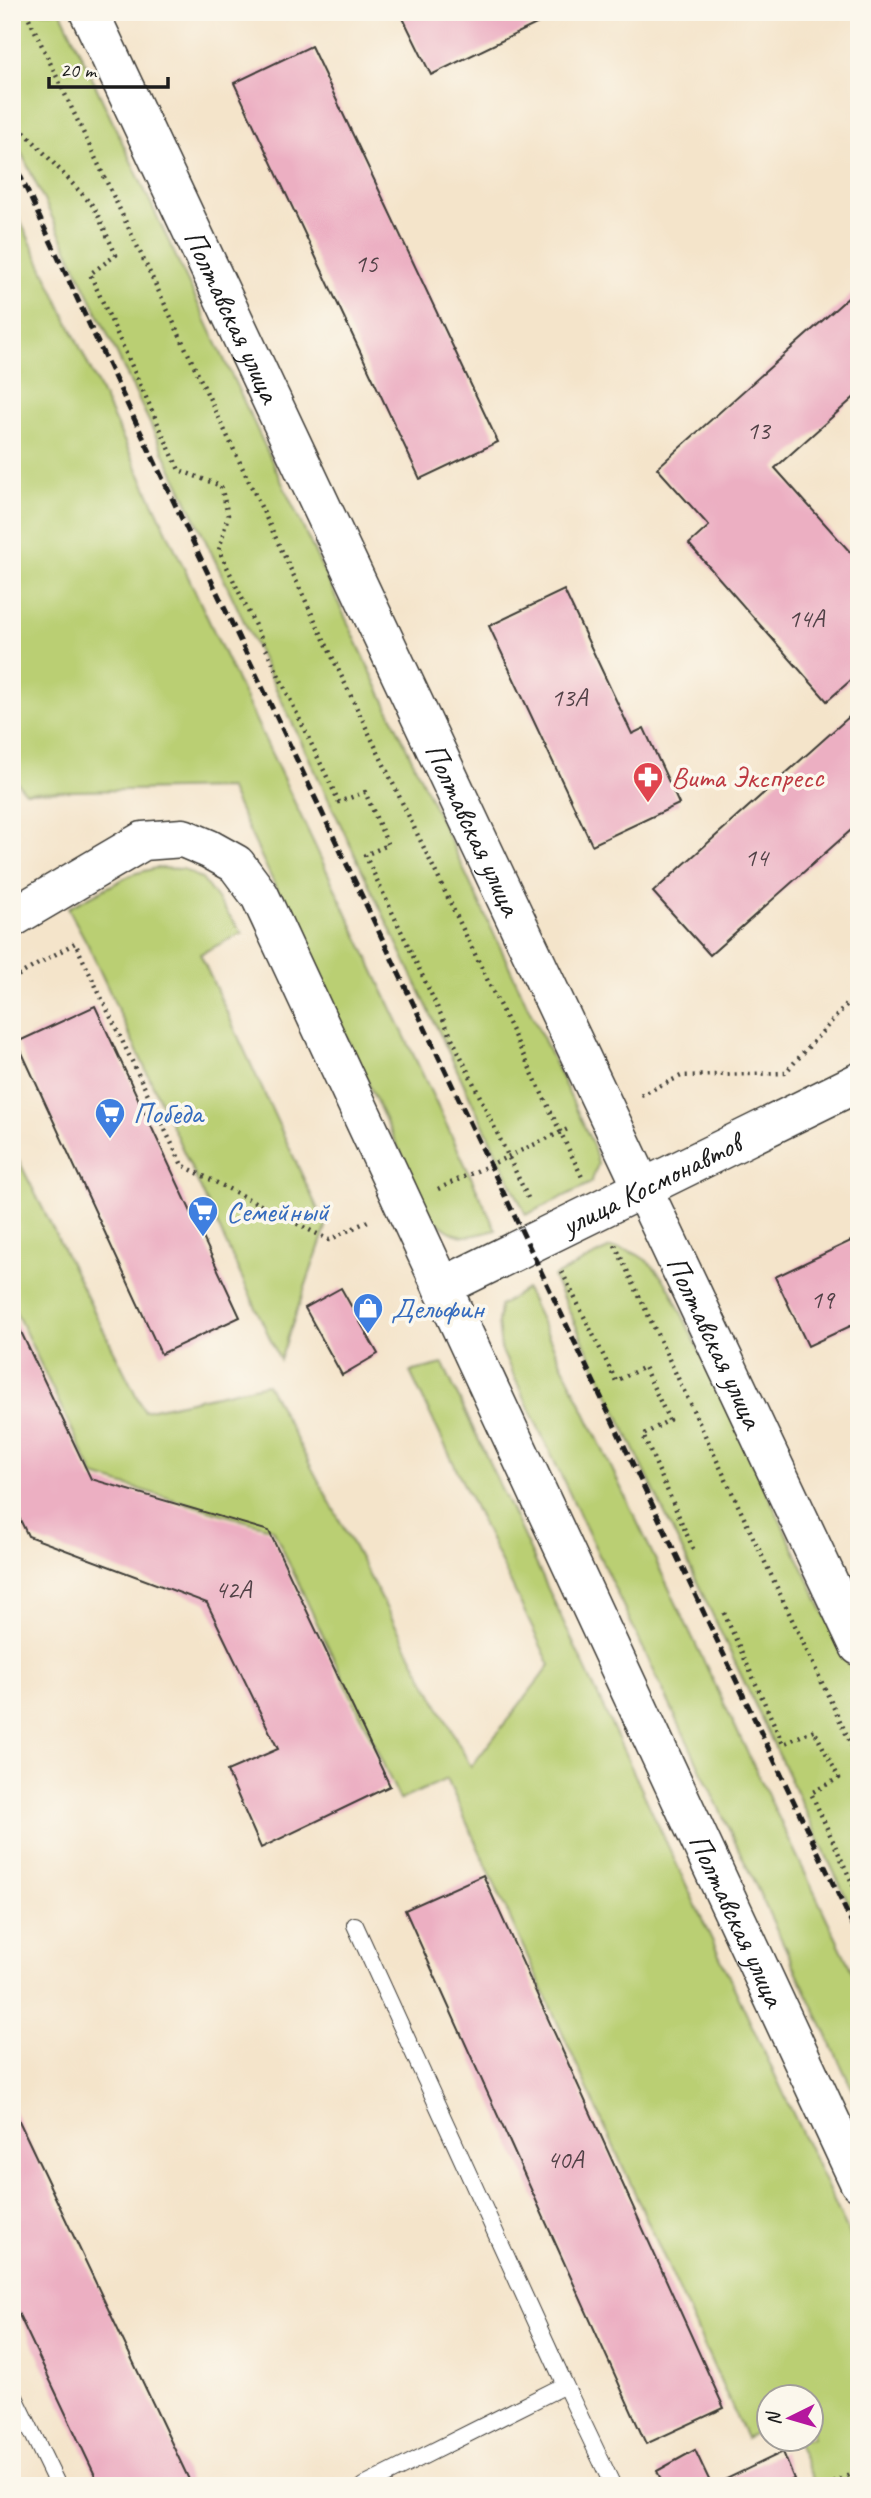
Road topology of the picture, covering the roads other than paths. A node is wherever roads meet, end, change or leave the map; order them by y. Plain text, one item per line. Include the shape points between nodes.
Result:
1 (89, 12) edge
2 (12, 918) edge
3 (859, 1082) edge
4 (641, 1189) junction
5 (443, 1287) junction
6 (859, 1646) edge
7 (355, 1925) dead end
8 (859, 2182) edge
9 (565, 2385) junction
10 (12, 2391) edge
11 (58, 2486) edge
12 (364, 2486) edge
13 (613, 2486) edge

1 - 4 street, Полтавская улица
2 - 5 street, Полтавская улица via 143,841 183,838 236,864 260,895
3 - 4 street, улица Космонавтов
4 - 5 street, улица Космонавтов
4 - 6 street, Полтавская улица
5 - 8 street, Полтавская улица
7 - 9 lane
9 - 12 lane
9 - 13 lane
10 - 11 lane

